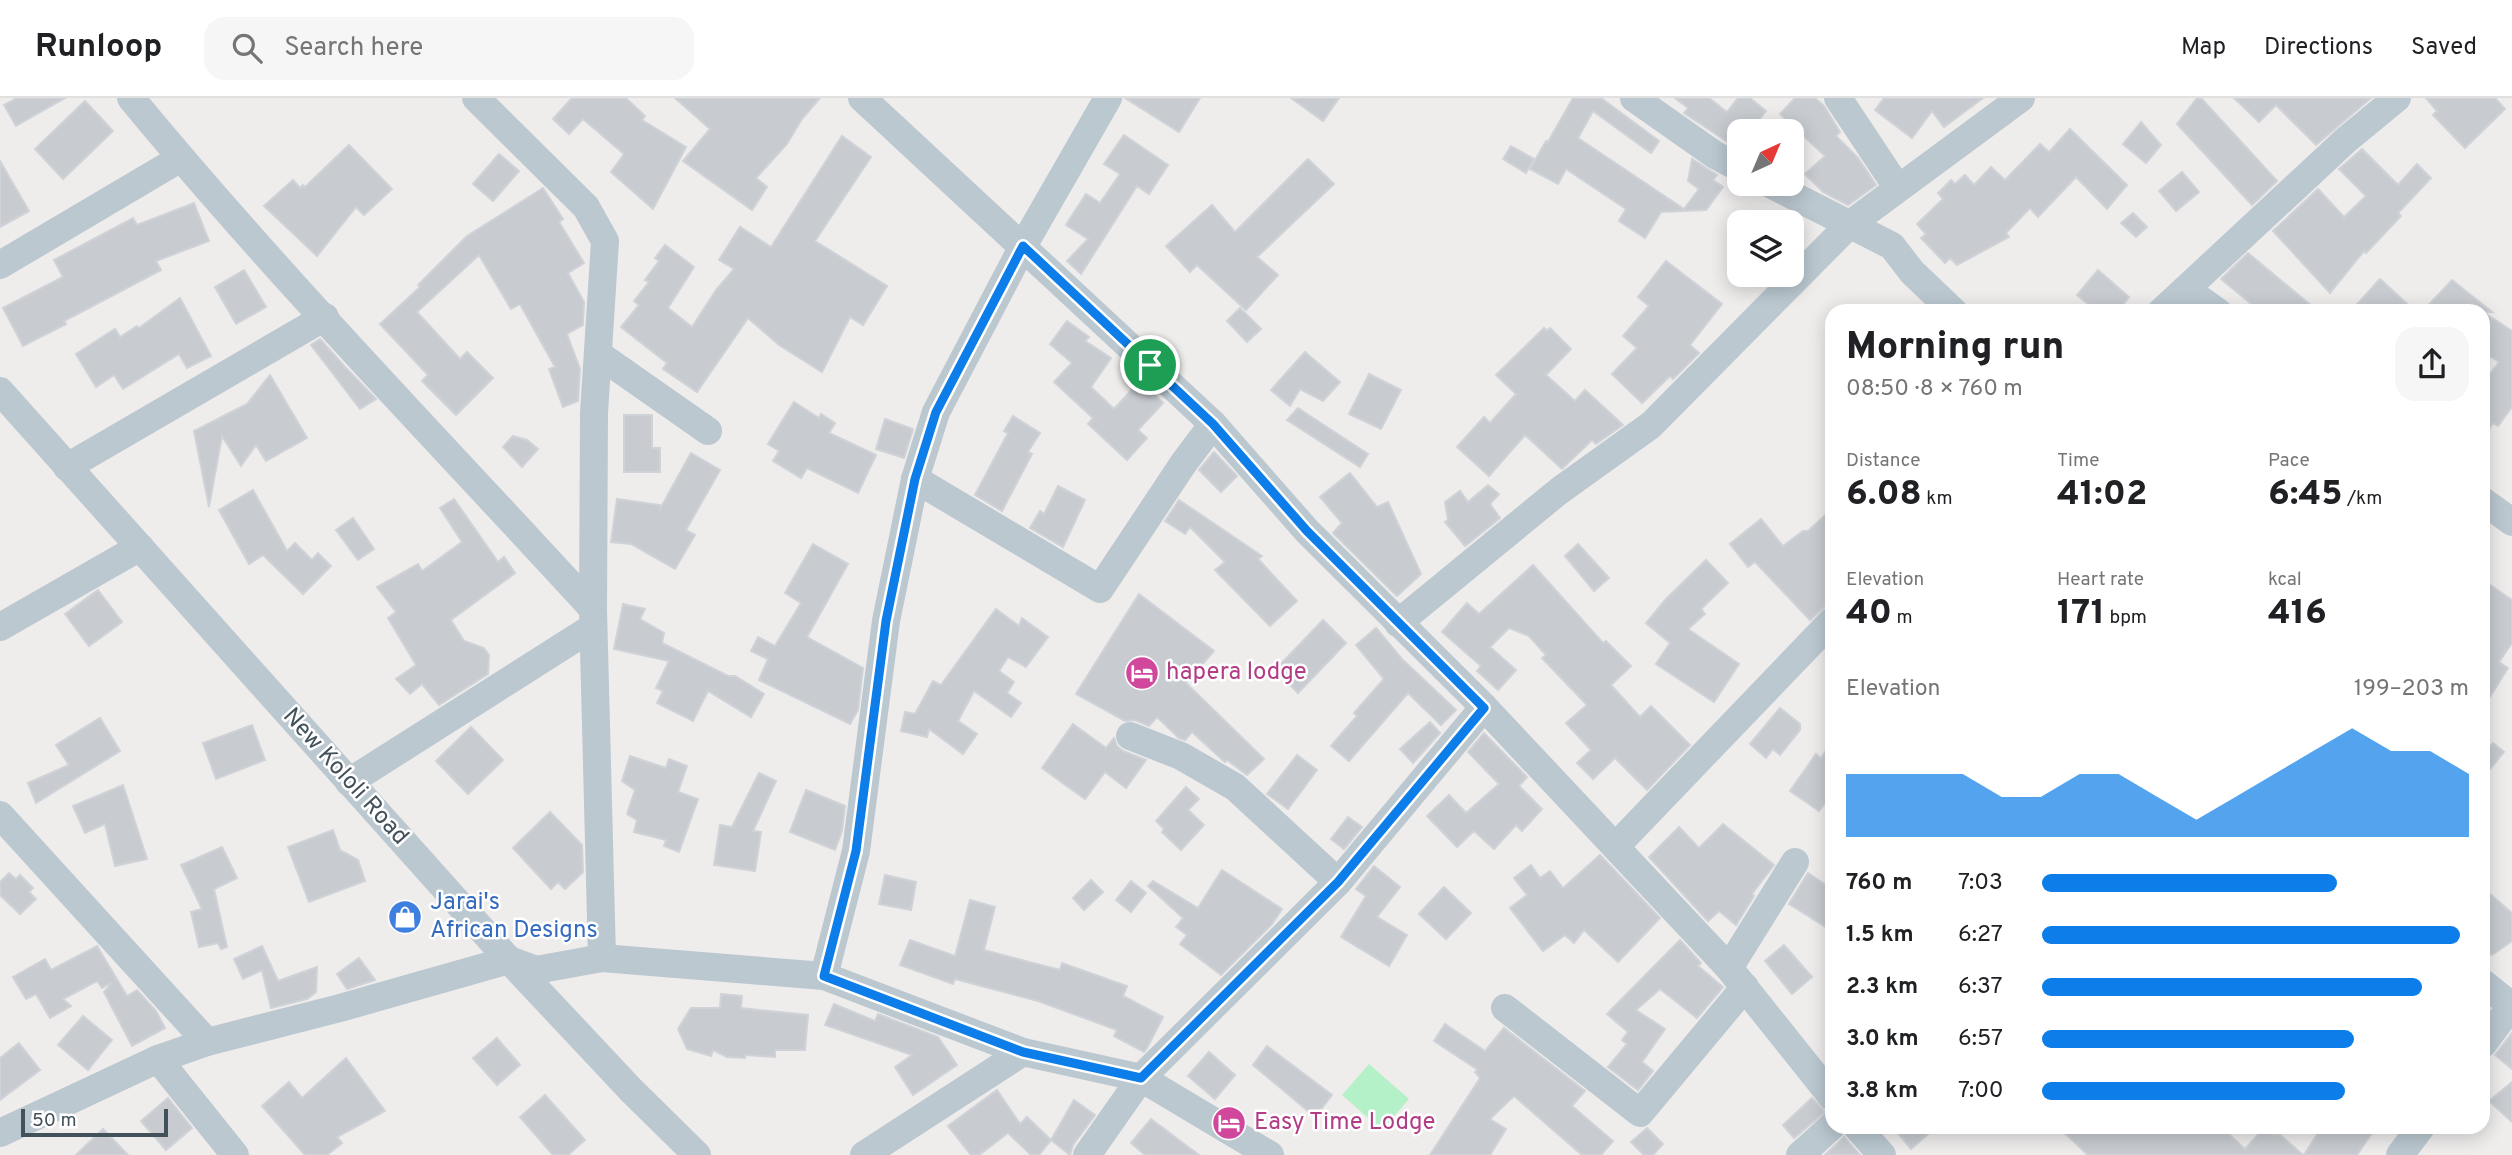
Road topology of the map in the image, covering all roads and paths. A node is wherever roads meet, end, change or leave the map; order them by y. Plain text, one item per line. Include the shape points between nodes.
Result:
1 (131, 98) edge
2 (476, 98) edge
3 (862, 98) edge
4 (1108, 98) edge
5 (1634, 98) edge
6 (1838, 98) edge
7 (2021, 98) edge
8 (2397, 98) edge
9 (181, 158) junction
10 (1727, 161) edge
11 (1897, 187) junction
12 (1793, 196) edge
13 (1849, 225) junction
14 (1023, 246) junction
15 (0, 265) edge
16 (2186, 289) junction
17 (1946, 304) edge
18 (2170, 304) edge
19 (2207, 304) edge
20 (324, 317) junction
21 (598, 354) junction
22 (0, 391) edge
23 (1213, 424) junction
24 (708, 431) dead end
25 (67, 467) junction
26 (915, 479) junction
27 (2490, 506) edge
28 (2512, 522) edge
29 (139, 547) junction
30 (593, 618) junction
31 (1398, 623) junction
32 (0, 627) edge
33 (1825, 628) edge
34 (1484, 708) junction
35 (1130, 736) dead end
36 (349, 782) junction
37 (0, 815) edge
38 (1616, 846) junction
39 (1795, 862) dead end
40 (1338, 882) junction
41 (602, 958) junction
42 (509, 960) junction
43 (824, 976) junction
44 (1737, 977) junction
45 (2490, 989) edge
46 (2512, 1006) edge
47 (1505, 1008) dead end
48 (2490, 1035) edge
49 (207, 1042) junction
50 (1023, 1052) junction
51 (158, 1059) junction
52 (1141, 1078) junction
53 (1825, 1088) edge
54 (1825, 1132) edge
55 (0, 1133) edge
56 (1863, 1134) edge
57 (2416, 1134) edge
58 (235, 1155) edge
59 (697, 1155) edge
60 (864, 1155) edge
61 (1087, 1155) edge
62 (1270, 1155) edge
63 (1800, 1155) edge
64 (1882, 1155) edge
65 (2400, 1155) edge

1 - 9 street
2 - 21 street via 586,207 606,241
3 - 14 street
4 - 14 street
5 - 10 street
6 - 11 street
7 - 11 street
8 - 16 street
9 - 15 street
9 - 20 street
11 - 13 street
12 - 13 street
13 - 17 street via 1892,246
13 - 31 street via 1651,425 1559,491
14 - 23 street
14 - 26 street via 936,412
16 - 18 street
16 - 19 street
20 - 25 street
20 - 30 street
21 - 24 street
21 - 30 street
22 - 25 street, New Kololi Road
23 - 26 street via 1100,589
23 - 31 street via 1307,531
25 - 29 street, New Kololi Road
26 - 43 street via 886,621 856,851
27 - 28 street
29 - 32 street
29 - 36 street, New Kololi Road
30 - 36 street
30 - 41 street
31 - 34 street
33 - 38 street
34 - 38 street
34 - 40 street
35 - 40 street via 1181,756 1236,787
36 - 42 street, New Kololi Road
37 - 49 street
38 - 44 street
39 - 44 street
40 - 52 street
41 - 42 street via 536,970
41 - 43 street
42 - 49 street
42 - 59 street, New Kololi Road
43 - 50 street
44 - 47 street via 1640,1113
44 - 53 street
45 - 46 street
46 - 48 street
49 - 51 street
50 - 52 street
50 - 60 street
51 - 55 street
51 - 58 street
52 - 61 street
52 - 62 street
54 - 63 street
56 - 64 street
57 - 65 street

